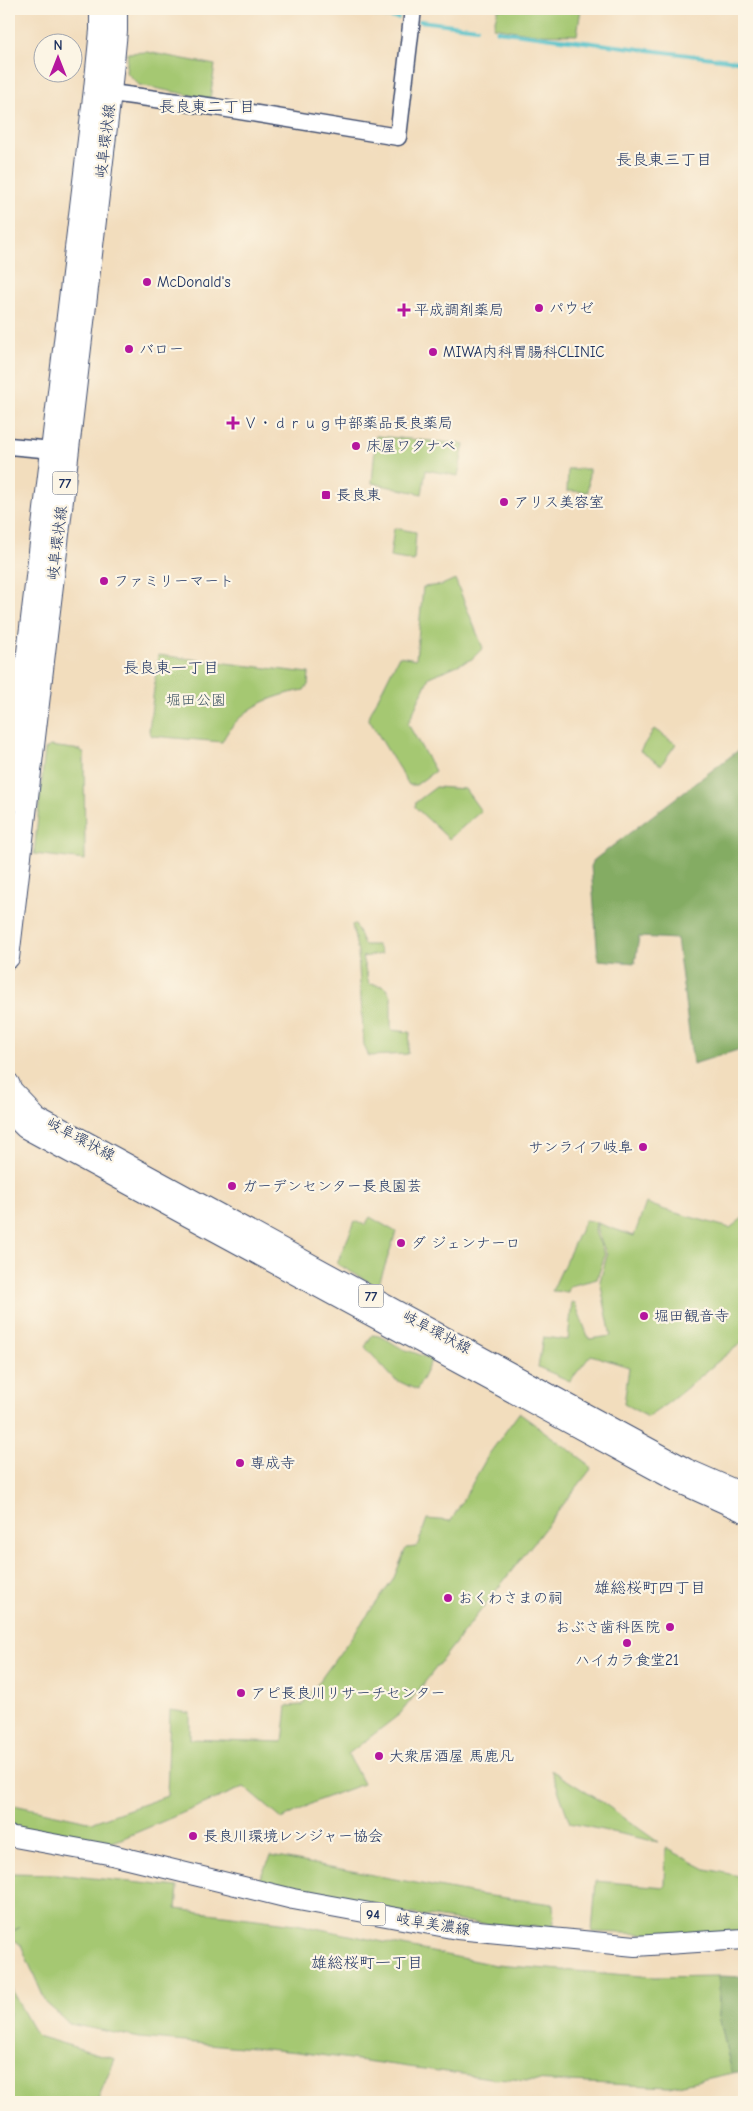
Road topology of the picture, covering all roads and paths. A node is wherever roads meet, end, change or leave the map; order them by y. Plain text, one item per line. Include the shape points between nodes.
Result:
1 (100, 9) edge
2 (117, 9) edge
3 (413, 9) edge
4 (111, 92) junction
5 (9, 446) edge
6 (60, 450) junction
7 (9, 804) edge
8 (9, 958) edge
9 (9, 1083) edge
10 (9, 1112) edge
11 (744, 1494) edge
12 (744, 1512) edge
13 (9, 1836) edge
14 (744, 1939) edge

1 - 6 main road, 岐阜環状線 / 77
2 - 4 main road, 岐阜環状線 / 77
3 - 4 street via 398,137
4 - 6 main road, 岐阜環状線 / 77
5 - 6 street
6 - 7 main road, 岐阜環状線 / 77
6 - 8 main road, 岐阜環状線 / 77
9 - 11 main road, 岐阜環状線 / 77 via 35,1114 687,1469
10 - 12 main road, 岐阜環状線 / 77 via 25,1128 184,1215 680,1483
13 - 14 main road, 岐阜美濃線 / 94 via 108,1854 292,1899 457,1930 635,1946

